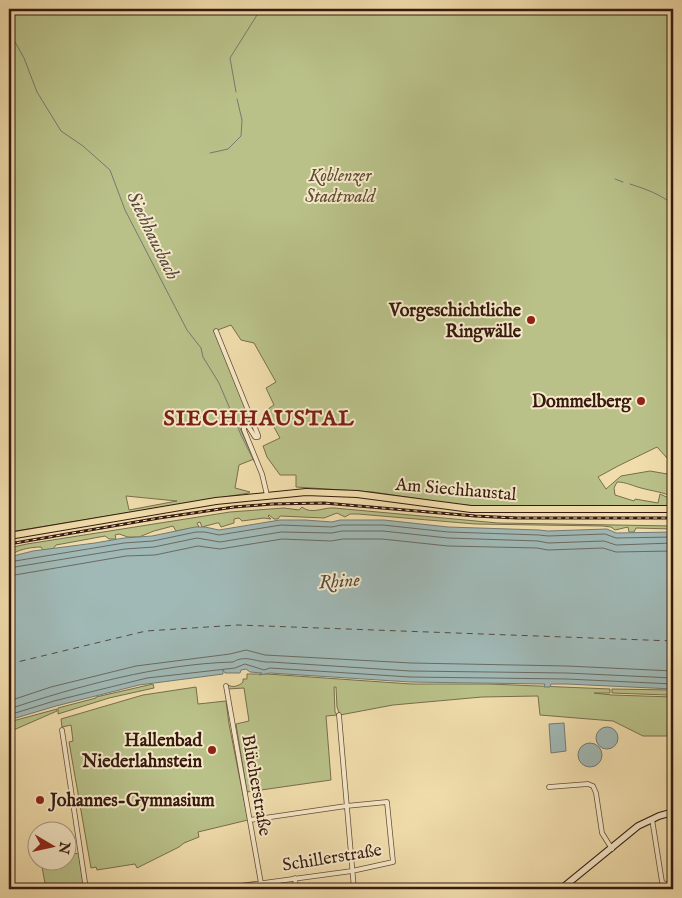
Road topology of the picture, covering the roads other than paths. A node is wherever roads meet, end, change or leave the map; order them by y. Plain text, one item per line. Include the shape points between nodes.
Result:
1 (216, 331) dead end
2 (266, 495) junction
3 (673, 509) edge
4 (9, 536) edge
5 (226, 686) dead end
6 (339, 715) dead end
7 (62, 730) dead end
8 (549, 787) dead end
9 (346, 806) junction
10 (673, 812) edge
11 (652, 819) junction
12 (250, 820) junction
13 (612, 849) junction
14 (352, 871) junction
15 (295, 878) junction
16 (261, 882) junction
17 (673, 883) edge
18 (86, 889) edge
19 (218, 889) edge
20 (262, 889) edge
21 (296, 889) edge
22 (354, 889) edge
23 (561, 889) edge

1 - 2 street via 258,435 255,437 248,426 244,426 262,474
2 - 3 main road, Am Siechhaustal via 306,492 358,494 471,509
2 - 4 main road, Am Siechhaustal
5 - 12 street, Blücherstraße
6 - 9 street
7 - 18 street
8 - 13 street via 594,786 602,833
9 - 12 street
9 - 14 street
9 - 14 street, Schillerstraße via 387,802 393,862
10 - 11 street
11 - 13 street via 638,826
11 - 17 street via 662,882
12 - 16 street, Blücherstraße
13 - 23 street
14 - 15 street, Schillerstraße
14 - 22 street
15 - 16 street, Schillerstraße
15 - 21 street
16 - 19 street, Schillerstraße
16 - 20 street, Blücherstraße

